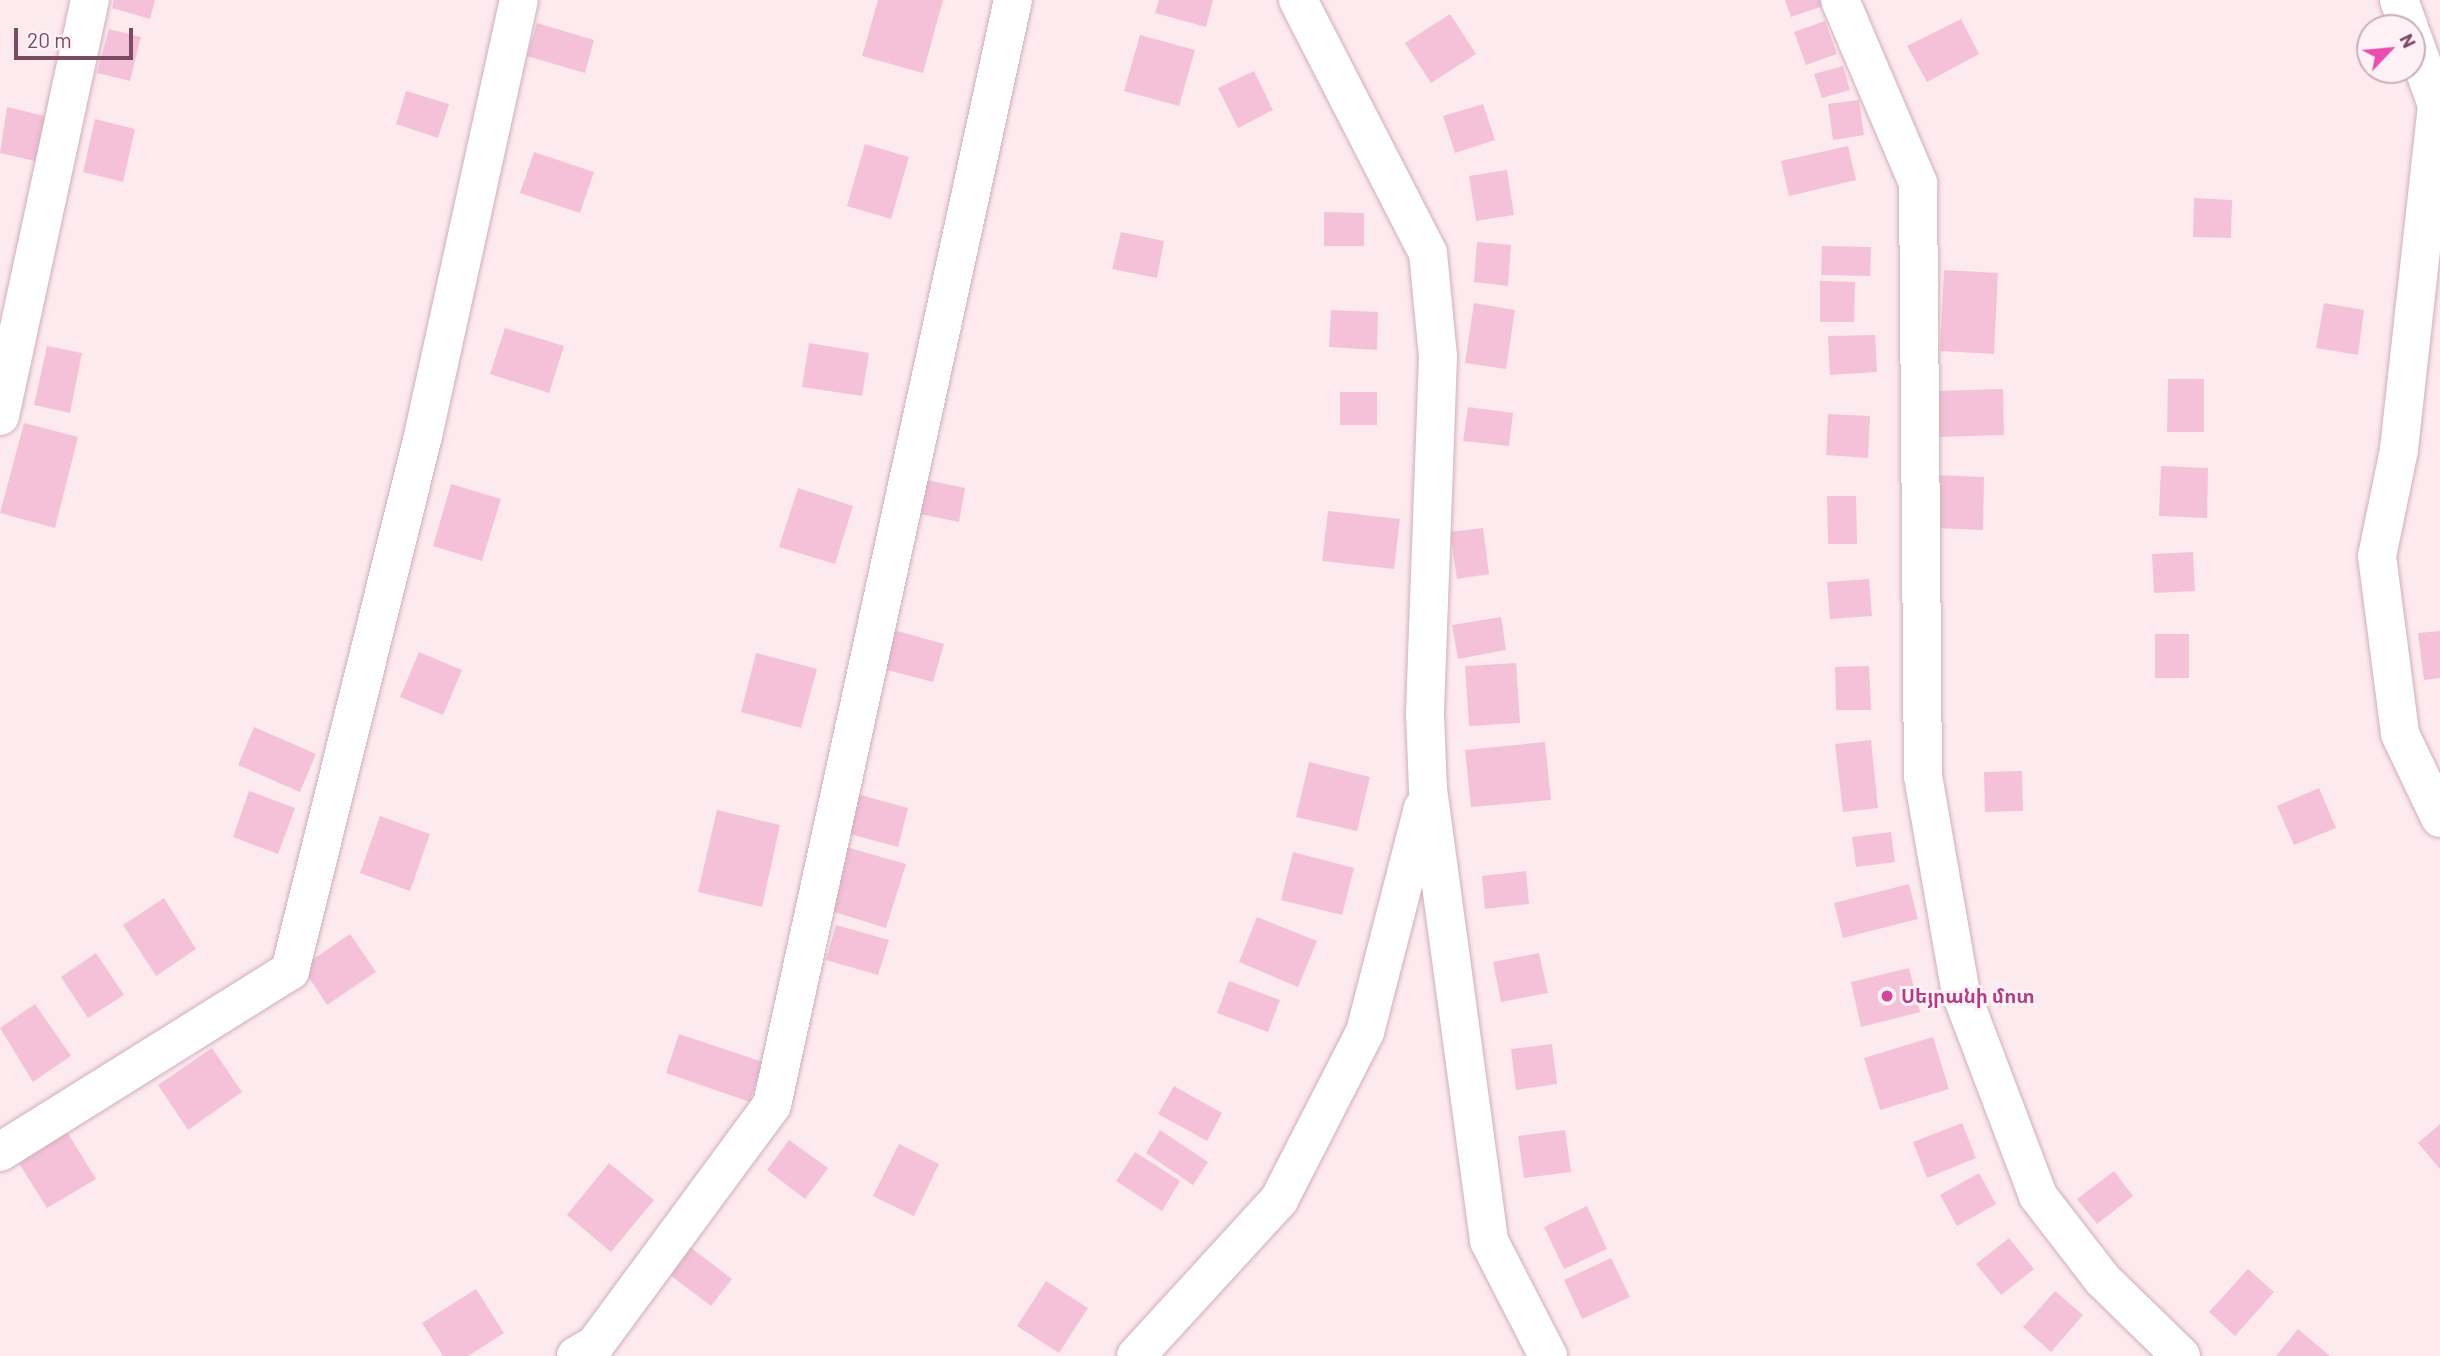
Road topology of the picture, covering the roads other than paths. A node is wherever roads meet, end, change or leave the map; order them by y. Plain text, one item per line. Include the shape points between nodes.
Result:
1 (90, 0) edge
2 (519, 0) edge
3 (1013, 0) edge
4 (1298, 0) edge
5 (1840, 0) edge
6 (2426, 75) edge
7 (0, 416) edge
8 (1428, 789) junction
9 (2440, 818) edge
10 (0, 1152) edge
11 (576, 1356) edge
12 (1136, 1356) edge
13 (1548, 1356) edge
14 (2181, 1356) edge

1 - 7 street
2 - 10 street via 423,436 290,971
3 - 11 street via 772,1105 595,1345
4 - 8 street via 1428,253 1438,356 1425,715
5 - 14 street via 1918,183 1923,776 1961,993 2038,1196 2103,1280
6 - 9 street via 2437,105 2399,450 2377,556 2400,734
8 - 12 street via 1365,1032 1279,1200
8 - 13 street via 1489,1241

